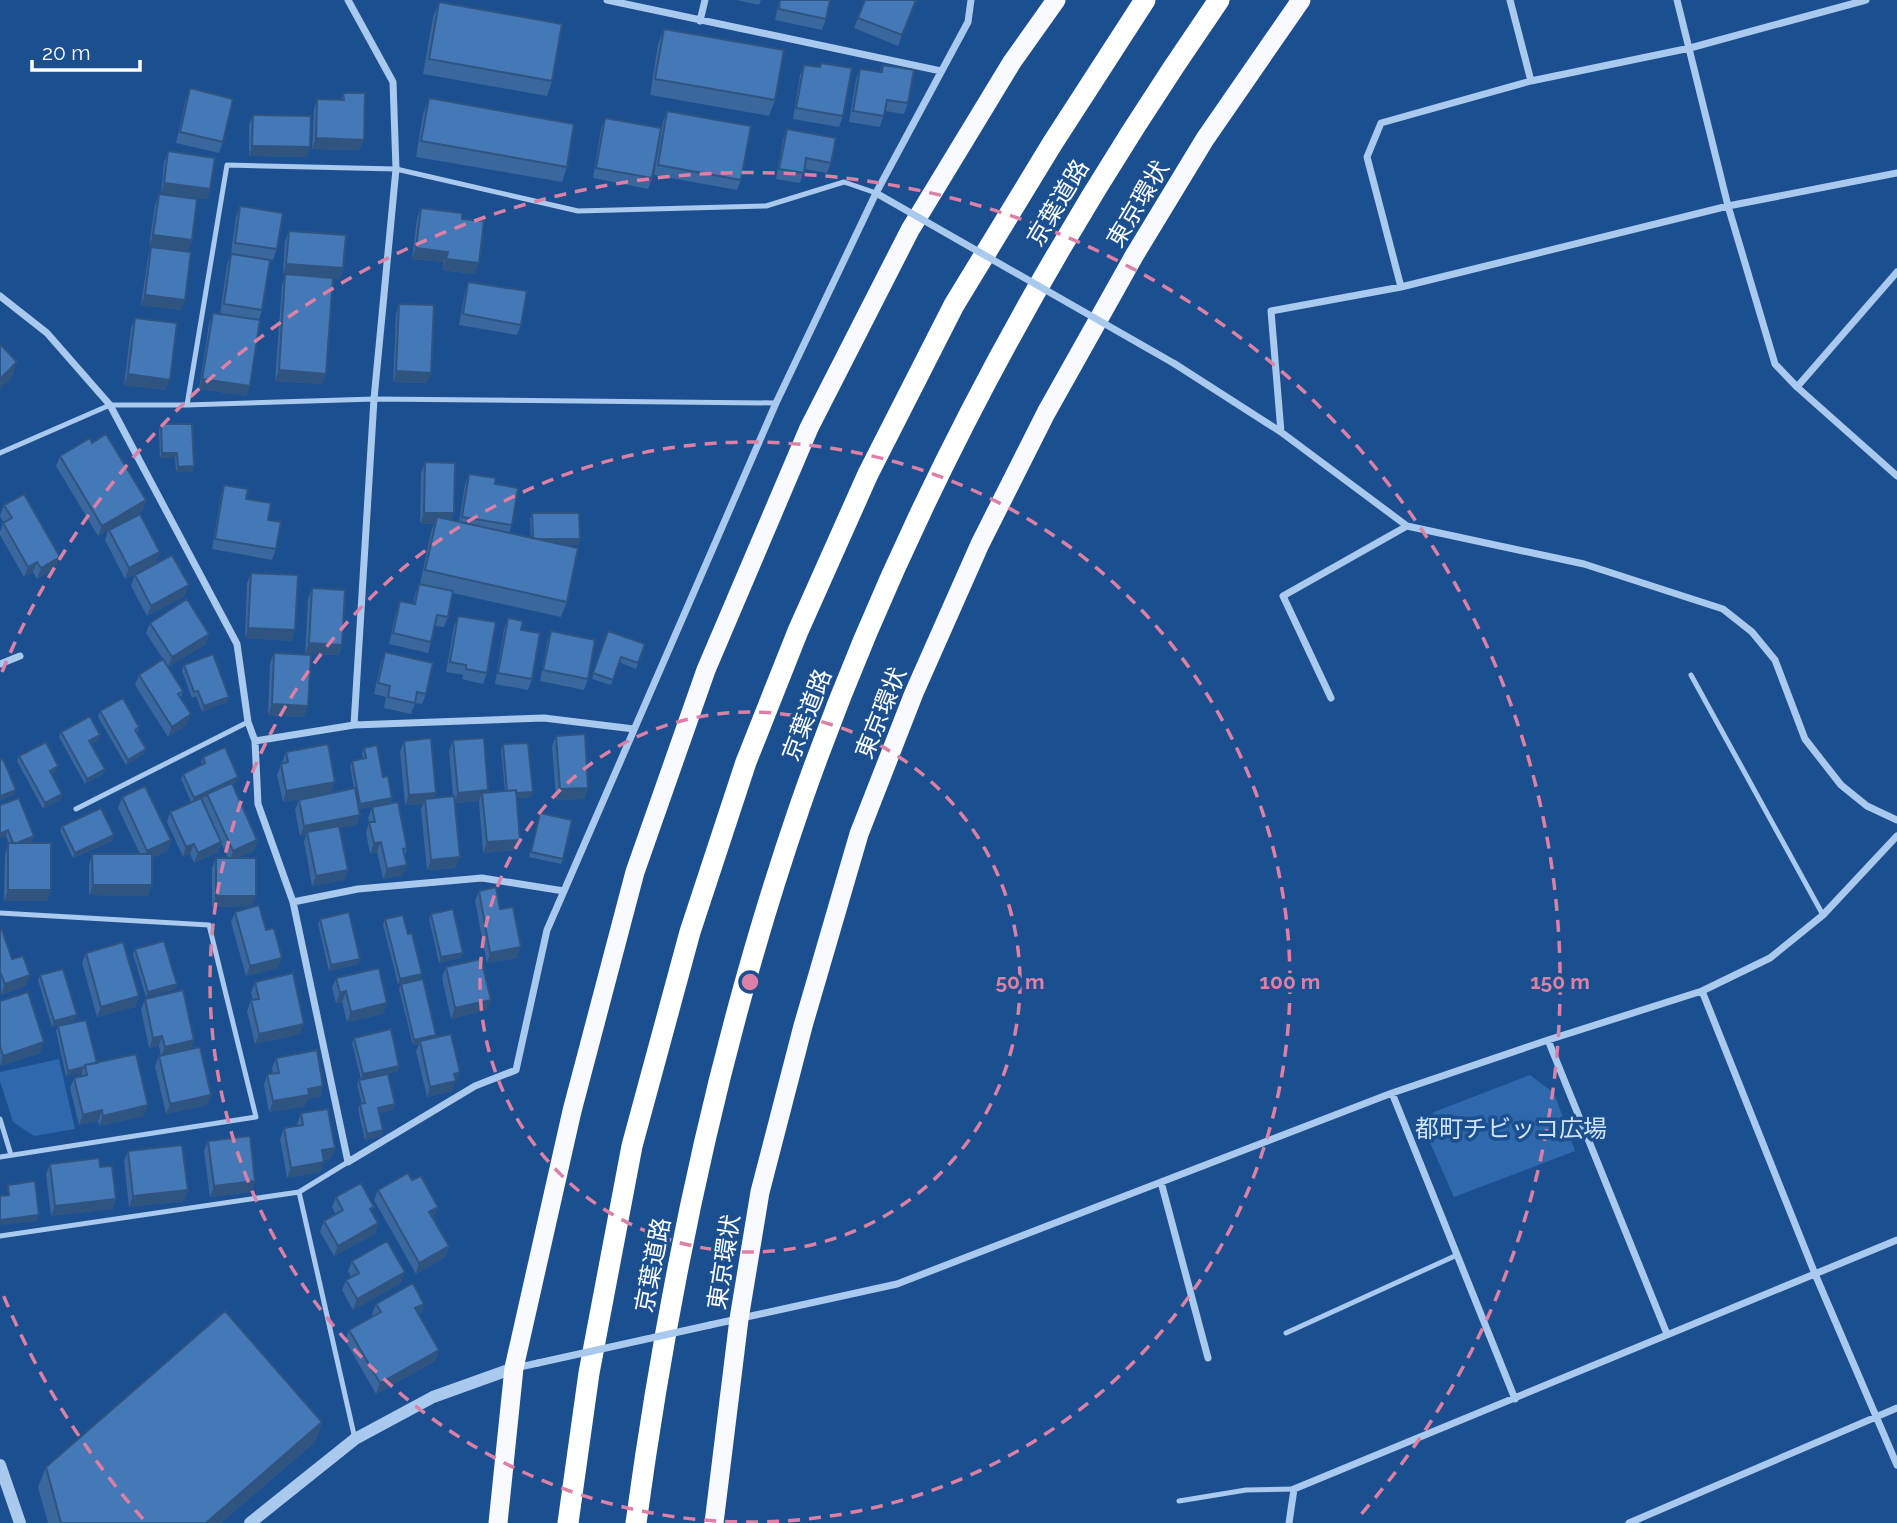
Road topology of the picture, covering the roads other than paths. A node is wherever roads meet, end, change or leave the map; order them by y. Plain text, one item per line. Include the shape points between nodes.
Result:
1 (348, 0) edge
2 (607, 0) edge
3 (705, 0) edge
4 (971, 0) edge
5 (1056, 0) edge
6 (1145, 0) edge
7 (1219, 0) edge
8 (1301, 0) edge
9 (1510, 0) edge
10 (1677, 0) edge
11 (1866, 0) edge
12 (1852, 2) edge
13 (700, 21) junction
14 (1690, 48) junction
15 (941, 71) junction
16 (1531, 81) junction
17 (396, 169) junction
18 (1897, 173) edge
19 (876, 192) junction
20 (1728, 206) junction
21 (1897, 272) edge
22 (1401, 287) junction
23 (0, 296) edge
24 (1797, 387) junction
25 (374, 398) junction
26 (776, 403) junction
27 (110, 405) junction
28 (187, 405) junction
29 (1281, 432) junction
30 (0, 453) edge
31 (1897, 477) edge
32 (1407, 526) junction
33 (20, 656) dead end
34 (0, 664) edge
35 (1691, 675) dead end
36 (1331, 698) dead end
37 (248, 722) junction
38 (354, 725) junction
39 (634, 729) junction
40 (255, 741) junction
41 (76, 809) dead end
42 (1897, 820) edge
43 (1897, 836) edge
44 (564, 891) junction
45 (293, 902) junction
46 (0, 913) edge
47 (1823, 915) junction
48 (1702, 992) junction
49 (1548, 1040) junction
50 (1392, 1093) junction
51 (0, 1119) edge
52 (11, 1155) junction
53 (0, 1157) edge
54 (348, 1162) junction
55 (1161, 1182) junction
56 (299, 1192) junction
57 (0, 1236) edge
58 (1897, 1240) edge
59 (1457, 1255) junction
60 (1815, 1274) junction
61 (739, 1319) junction
62 (1286, 1333) dead end
63 (1667, 1334) junction
64 (1208, 1358) dead end
65 (514, 1368) junction
66 (1515, 1399) junction
67 (1897, 1408) edge
68 (1876, 1416) junction
69 (355, 1439) junction
70 (0, 1465) edge
71 (1897, 1465) edge
72 (1294, 1489) junction
73 (1179, 1501) dead end
74 (20, 1523) edge
75 (250, 1523) edge
76 (498, 1523) edge
77 (568, 1523) edge
78 (636, 1523) edge
79 (715, 1523) edge
80 (1289, 1523) edge
81 (1629, 1523) edge

1 - 17 street via 393,82
2 - 13 street
3 - 13 street
4 - 15 street via 968,22
5 - 65 highway via 1012,62 910,230 809,428 706,670 635,872 572,1111
6 - 77 highway, 京葉道路 via 954,305 868,474 746,762 690,932 632,1146 589,1373
7 - 78 highway, 京葉道路 via 1093,194 1014,328 950,452 858,655 801,804 754,951 709,1121 657,1380
8 - 61 highway, 東京環状 via 1205,139 1053,401 980,544 914,693 859,834 803,1026 760,1192
9 - 16 street
10 - 14 street
11 - 12 street
12 - 14 street
13 - 15 street
14 - 16 street
14 - 20 street
15 - 19 street
16 - 22 street via 1381,123 1367,156
17 - 19 lane via 578,211 766,206 844,182
17 - 25 street
17 - 28 lane via 228,165
18 - 20 street
19 - 26 street
19 - 29 street, bridge via 1175,363
20 - 22 street
20 - 24 street via 1775,364
21 - 24 street
22 - 29 street via 1271,311
23 - 27 street via 47,333
24 - 31 street
25 - 26 lane
25 - 28 lane
25 - 38 street
26 - 39 street
27 - 28 lane
27 - 30 lane
27 - 37 street via 237,644
29 - 32 street
32 - 36 street via 1283,596
32 - 42 street via 1584,564 1723,609 1752,632 1775,660 1805,738 1841,785 1867,806
33 - 34 street
35 - 47 lane
37 - 40 street
37 - 41 lane
38 - 39 street via 544,718
38 - 40 street
39 - 44 street
40 - 45 street via 258,804
43 - 47 street
44 - 45 street via 482,878 358,889
44 - 54 street via 547,930 516,1070 475,1086
45 - 54 street
46 - 52 lane via 209,925 256,1117
47 - 48 street via 1770,958
48 - 49 street
48 - 60 street
49 - 50 street
49 - 63 street
50 - 55 street
50 - 59 street
51 - 52 lane
52 - 53 lane
54 - 56 lane
55 - 61 street via 897,1284
55 - 64 street
56 - 57 lane
56 - 69 lane
58 - 60 street
59 - 62 lane
59 - 66 street
60 - 63 street
60 - 68 street
61 - 65 street, bridge
61 - 79 highway, 東京環状
63 - 66 street
65 - 69 street via 433,1397
65 - 76 highway
66 - 72 street
67 - 68 street
68 - 71 street
68 - 81 street
69 - 75 street
70 - 74 street
72 - 73 lane via 1246,1490
72 - 80 street

